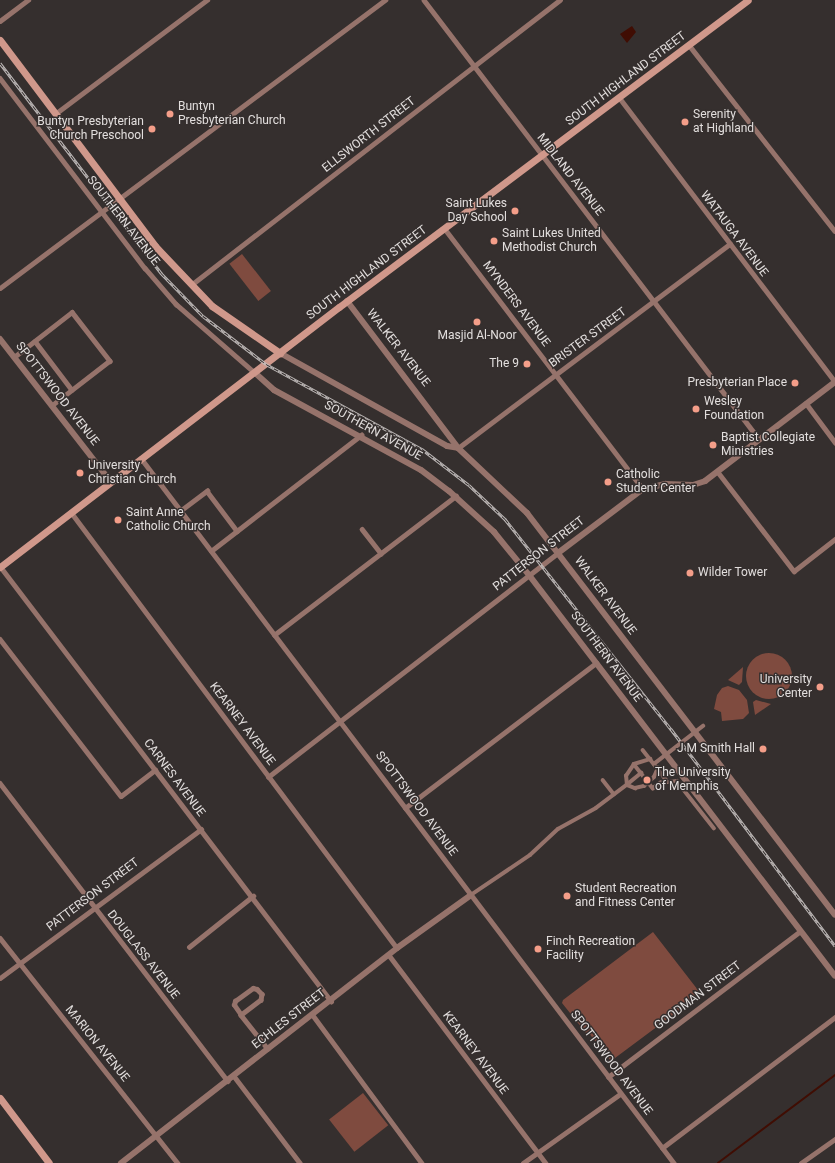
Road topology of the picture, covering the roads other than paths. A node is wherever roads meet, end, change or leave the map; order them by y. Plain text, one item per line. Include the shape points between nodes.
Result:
1 (28, 0) edge
2 (207, 0) edge
3 (385, 0) edge
4 (424, 0) edge
5 (560, 0) edge
6 (748, 0) edge
7 (0, 21) edge
8 (0, 40) edge
9 (689, 45) junction
10 (475, 66) junction
11 (0, 78) edge
12 (619, 97) junction
13 (54, 114) junction
14 (542, 156) junction
15 (120, 200) junction
16 (102, 212) junction
17 (446, 228) junction
18 (835, 231) edge
19 (730, 244) junction
20 (191, 285) junction
21 (0, 288) edge
22 (347, 301) junction
23 (656, 301) junction
24 (0, 339) edge
25 (35, 341) junction
26 (280, 353) junction
27 (14, 357) junction
28 (254, 372) junction
29 (556, 373) junction
30 (835, 382) edge
31 (72, 390) junction
32 (806, 404) junction
33 (53, 405) junction
34 (361, 435) junction
35 (759, 439) junction
36 (835, 442) edge
37 (458, 448) junction
38 (140, 458) junction
39 (718, 472) junction
40 (111, 482) junction
41 (643, 489) junction
42 (456, 496) junction
43 (180, 511) junction
44 (71, 512) junction
45 (362, 529) dead end
46 (237, 531) junction
47 (835, 539) edge
48 (211, 551) junction
49 (558, 552) junction
50 (381, 554) junction
51 (0, 566) edge
52 (529, 575) junction
53 (274, 635) junction
54 (0, 639) edge
55 (596, 663) junction
56 (340, 723) junction
57 (703, 726) dead end
58 (643, 750) dead end
59 (650, 759) junction
60 (634, 764) junction
61 (654, 764) junction
62 (658, 768) junction
63 (155, 770) junction
64 (642, 773) junction
65 (268, 777) junction
66 (666, 779) dead end
67 (603, 780) dead end
68 (648, 782) junction
69 (0, 783) edge
70 (627, 785) junction
71 (614, 794) junction
72 (405, 808) junction
73 (714, 828) dead end
74 (201, 829) junction
75 (471, 895) junction
76 (253, 896) junction
77 (94, 907) junction
78 (835, 915) edge
79 (800, 931) junction
80 (0, 938) edge
81 (189, 947) dead end
82 (397, 948) junction
83 (389, 955) junction
84 (20, 964) junction
85 (835, 976) edge
86 (0, 978) edge
87 (331, 1001) junction
88 (312, 1014) junction
89 (241, 1015) junction
90 (835, 1017) edge
91 (268, 1049) junction
92 (234, 1076) junction
93 (608, 1077) junction
94 (228, 1081) junction
95 (620, 1094) junction
96 (0, 1098) edge
97 (157, 1135) junction
98 (835, 1139) edge
99 (662, 1148) junction
100 (538, 1152) junction
101 (49, 1163) edge
102 (121, 1163) edge
103 (178, 1163) edge
104 (300, 1163) edge
105 (422, 1163) edge
106 (523, 1163) edge
107 (546, 1163) edge
108 (674, 1163) edge
109 (801, 1163) edge

1 - 7 street
2 - 13 street
3 - 15 street
4 - 10 street, MIDLAND AVENUE
5 - 10 street, ELLSWORTH STREET
6 - 9 main road, SOUTH HIGHLAND STREET
8 - 13 main road, SOUTHERN AVENUE
9 - 12 main road, SOUTH HIGHLAND STREET
9 - 18 street
10 - 14 street, MIDLAND AVENUE
10 - 20 street, ELLSWORTH STREET
11 - 16 street, SOUTHERN AVENUE
12 - 14 main road, SOUTH HIGHLAND STREET
12 - 19 street, WATAUGA AVENUE
13 - 15 main road, SOUTHERN AVENUE
14 - 17 main road, SOUTH HIGHLAND STREET
14 - 23 street, MIDLAND AVENUE
15 - 16 street
15 - 20 main road, SOUTHERN AVENUE via 155,246
16 - 21 street
16 - 28 street, SOUTHERN AVENUE via 176,304
17 - 22 main road, SOUTH HIGHLAND STREET
17 - 29 street, MYNDERS AVENUE
19 - 23 street, BRISTER STREET
19 - 30 street, WATAUGA AVENUE
20 - 26 main road, SOUTHERN AVENUE via 212,306
22 - 26 main road, SOUTH HIGHLAND STREET
22 - 37 street, WALKER AVENUE
23 - 29 street, BRISTER STREET
23 - 35 street, MIDLAND AVENUE
24 - 27 street, SPOTTSWOOD AVENUE
25 - 27 street
25 - 31 street
25 - 31 street via 72,312 110,361
26 - 28 main road, SOUTH HIGHLAND STREET
26 - 37 street, SOUTHERN AVENUE via 448,446
27 - 33 street, SPOTTSWOOD AVENUE
28 - 34 street, SOUTHERN AVENUE via 274,390
28 - 38 main road, SOUTH HIGHLAND STREET
29 - 37 street, BRISTER STREET
29 - 41 street, MYNDERS AVENUE
30 - 32 street, PATTERSON STREET
31 - 33 street
32 - 35 street, PATTERSON STREET
32 - 36 street
33 - 40 street, SPOTTSWOOD AVENUE
34 - 42 street, SOUTHERN AVENUE via 406,460
34 - 46 street
35 - 39 street, PATTERSON STREET
37 - 49 street, WALKER AVENUE via 522,508
38 - 40 main road, SOUTH HIGHLAND STREET
38 - 43 street, SPOTTSWOOD AVENUE
39 - 41 street, PATTERSON STREET via 706,481 694,485 665,484
39 - 47 street via 794,571
40 - 44 main road, SOUTH HIGHLAND STREET
41 - 49 street, PATTERSON STREET
42 - 50 street
42 - 52 street, SOUTHERN AVENUE via 494,532
43 - 46 street via 207,491
43 - 48 street, SPOTTSWOOD AVENUE
44 - 51 main road, SOUTH HIGHLAND STREET
44 - 65 street, KEARNEY AVENUE
45 - 50 street
46 - 48 street
48 - 53 street, SPOTTSWOOD AVENUE
49 - 52 street, PATTERSON STREET
49 - 78 street, WALKER AVENUE
50 - 53 street
51 - 63 street, CARNES AVENUE
52 - 55 street, SOUTHERN AVENUE
52 - 56 street, PATTERSON STREET
53 - 56 street, SPOTTSWOOD AVENUE
54 - 63 street via 121,796
55 - 72 street
55 - 79 street, SOUTHERN AVENUE
56 - 65 street, PATTERSON STREET
56 - 72 street, SPOTTSWOOD AVENUE
57 - 61 street, bridge
58 - 59 street
59 - 60 street
59 - 61 street
60 - 64 street
60 - 70 street via 626,776
61 - 62 street
62 - 66 street
62 - 68 street
63 - 74 street, CARNES AVENUE
64 - 68 street
64 - 70 street
65 - 82 street, KEARNEY AVENUE
67 - 71 street
68 - 70 street via 635,788
68 - 73 street via 653,788 660,783 678,781
69 - 77 street, DOUGLASS AVENUE
70 - 71 street
71 - 75 street via 586,815 558,829 530,855
72 - 75 street, SPOTTSWOOD AVENUE
74 - 76 street, CARNES AVENUE
74 - 77 street, PATTERSON STREET
75 - 82 street, ECHLES STREET
75 - 93 street, SPOTTSWOOD AVENUE
76 - 81 street
76 - 87 street, CARNES AVENUE
77 - 84 street, PATTERSON STREET
77 - 94 street, DOUGLASS AVENUE
79 - 85 street, SOUTHERN AVENUE
79 - 93 street, GOODMAN STREET
80 - 84 street, MARION AVENUE
82 - 83 street, ECHLES STREET
83 - 87 street, ECHLES STREET
83 - 100 street, KEARNEY AVENUE
84 - 86 street, PATTERSON STREET
84 - 97 street, MARION AVENUE
87 - 88 street, ECHLES STREET
88 - 91 street, ECHLES STREET
88 - 105 street
89 - 89 street via 234,1005 235,1001 253,988 257,989 262,994 261,1000
89 - 91 street
90 - 99 street
91 - 92 street, ECHLES STREET
92 - 94 street, ECHLES STREET
92 - 104 street
93 - 95 street, SPOTTSWOOD AVENUE
94 - 97 street, ECHLES STREET
95 - 99 street, SPOTTSWOOD AVENUE
95 - 100 street
96 - 101 main road
97 - 102 street, ECHLES STREET
97 - 103 street, MARION AVENUE
98 - 109 street
99 - 108 street, SPOTTSWOOD AVENUE
100 - 106 street
100 - 107 street, KEARNEY AVENUE

